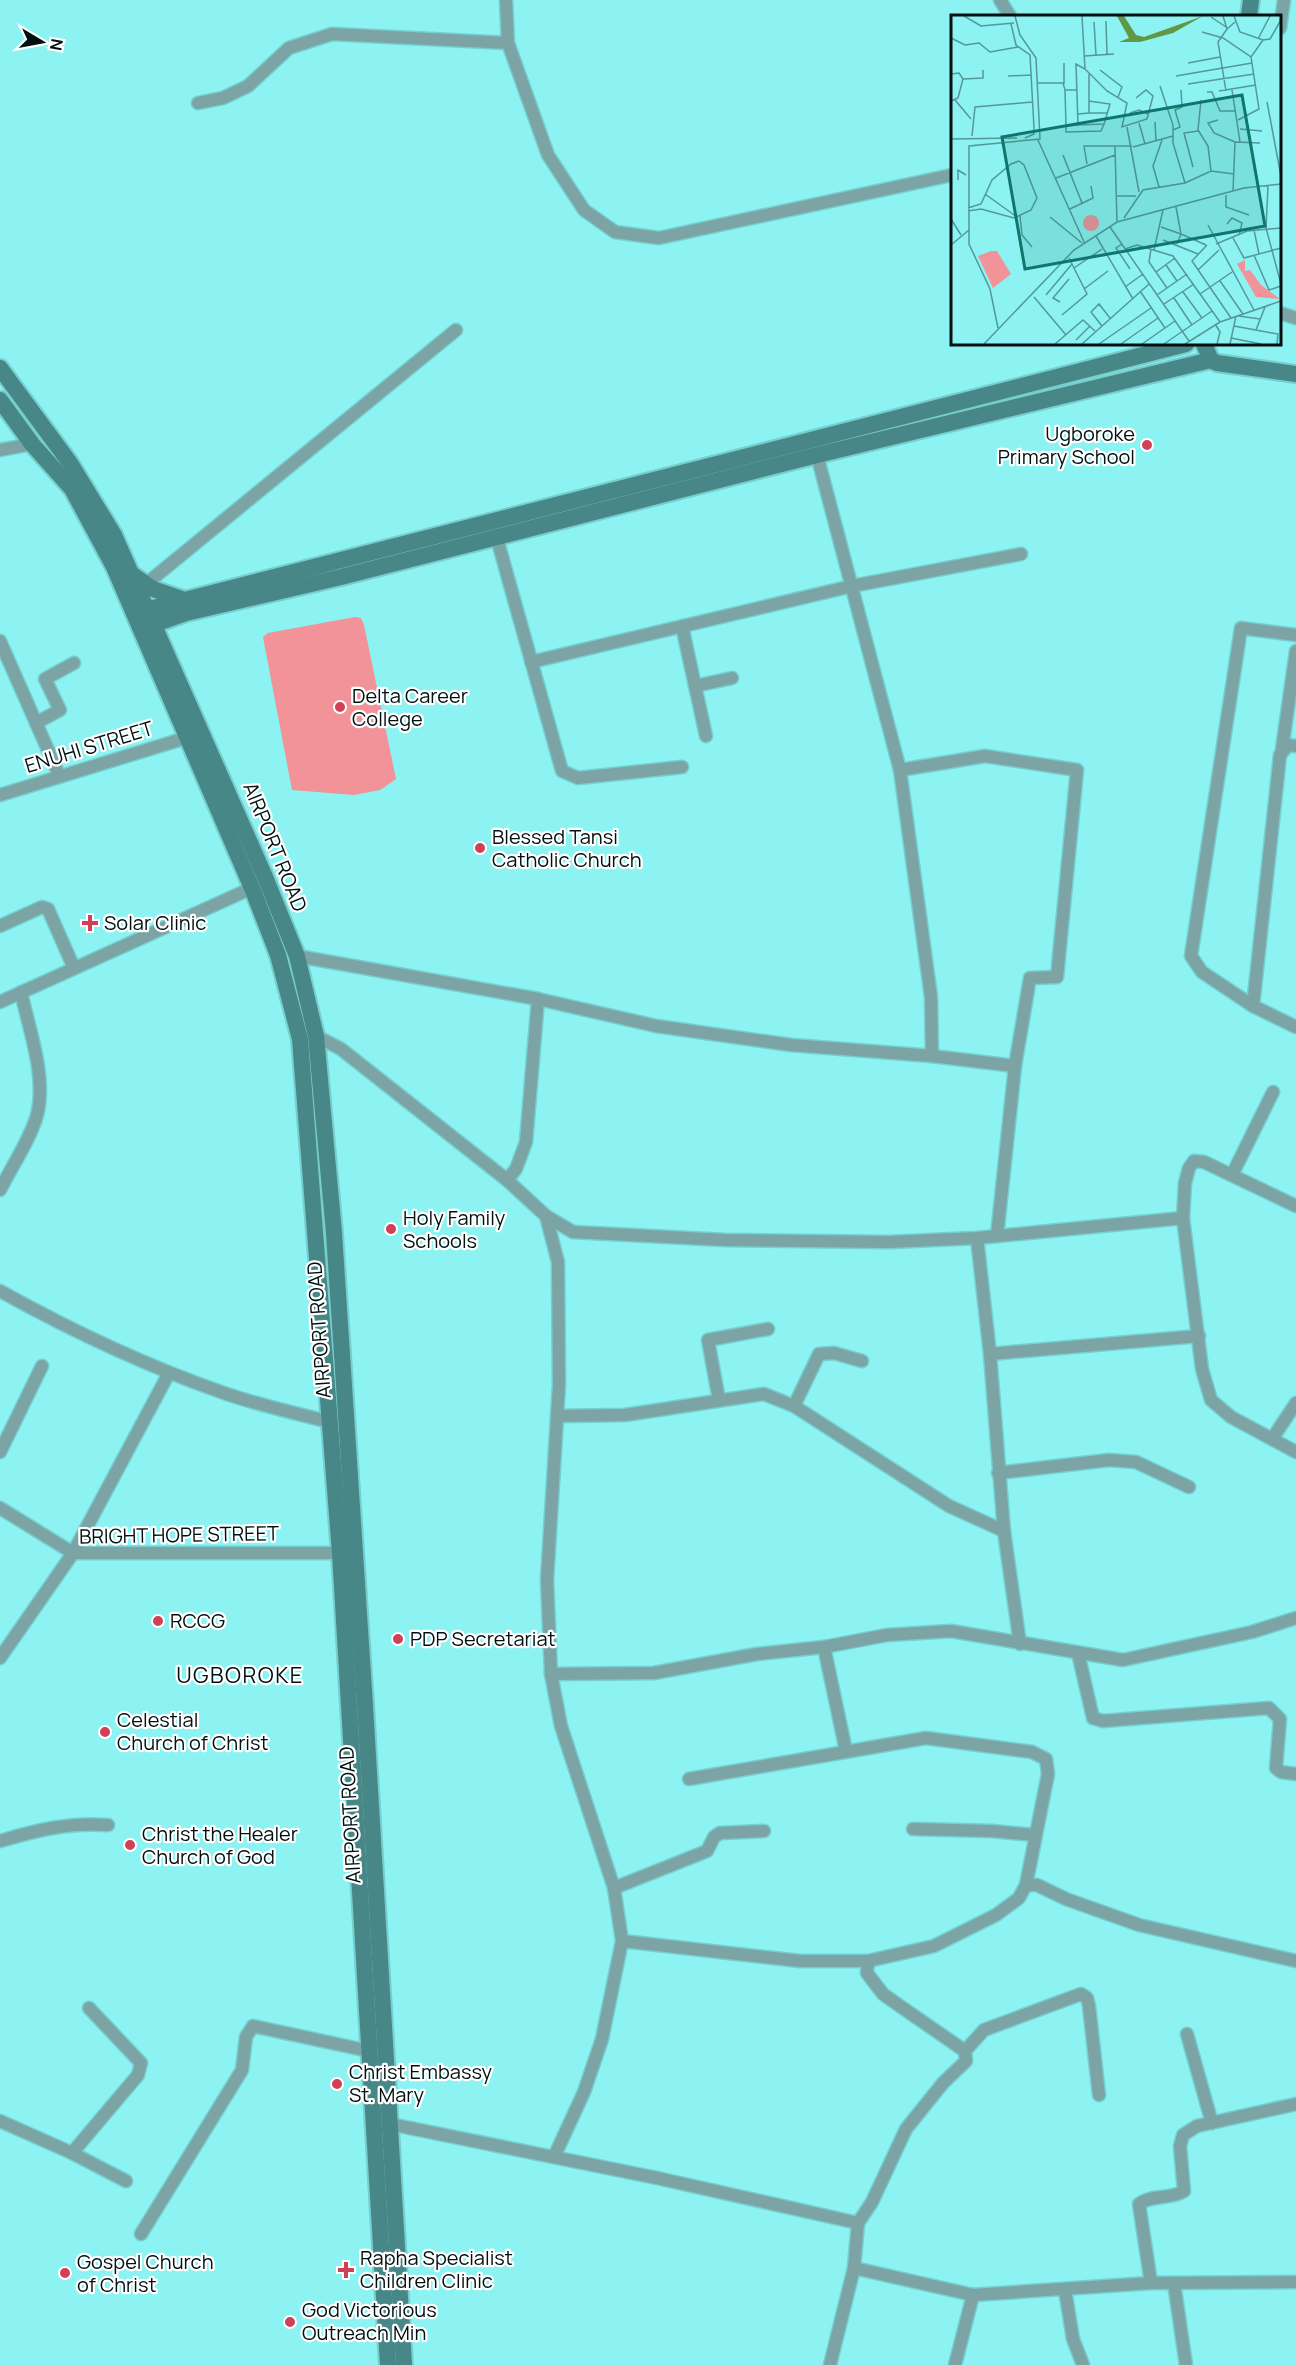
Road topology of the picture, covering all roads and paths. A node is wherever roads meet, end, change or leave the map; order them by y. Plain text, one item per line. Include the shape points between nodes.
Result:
1 (1000, 0) edge
2 (1251, 0) edge
3 (1284, 0) edge
4 (509, 3) edge
5 (1009, 15) edge
6 (1249, 15) edge
7 (1281, 21) edge
8 (508, 43) junction
9 (198, 103) dead end
10 (951, 175) edge
11 (1281, 314) edge
12 (1296, 318) edge
13 (456, 330) dead end
14 (1182, 345) edge
15 (1204, 345) edge
16 (1211, 360) junction
17 (0, 368) edge
18 (1296, 374) edge
19 (0, 400) edge
20 (32, 444) junction
21 (0, 450) edge
22 (817, 455) junction
23 (496, 535) junction
24 (1021, 554) dead end
25 (131, 573) junction
26 (146, 584) junction
27 (852, 586) junction
28 (185, 606) junction
29 (143, 619) junction
30 (682, 626) junction
31 (1296, 635) edge
32 (0, 641) edge
33 (163, 649) junction
34 (1296, 651) edge
35 (531, 662) junction
36 (74, 663) dead end
37 (732, 678) dead end
38 (695, 686) junction
39 (36, 723) junction
40 (706, 736) dead end
41 (189, 737) junction
42 (1296, 746) edge
43 (1282, 749) junction
44 (682, 767) dead end
45 (900, 770) junction
46 (59, 775) junction
47 (0, 795) edge
48 (252, 888) junction
49 (0, 926) edge
50 (297, 956) junction
51 (74, 968) junction
52 (21, 992) junction
53 (538, 999) junction
54 (0, 1002) edge
55 (1253, 1006) junction
56 (1296, 1027) edge
57 (316, 1036) junction
58 (932, 1056) junction
59 (1015, 1066) junction
60 (1273, 1092) dead end
61 (1232, 1175) junction
62 (507, 1180) junction
63 (0, 1190) edge
64 (332, 1203) junction
65 (313, 1204) junction
66 (1296, 1206) edge
67 (546, 1216) junction
68 (1183, 1218) junction
69 (997, 1236) junction
70 (977, 1238) junction
71 (0, 1291) edge
72 (768, 1329) dead end
73 (1199, 1336) junction
74 (990, 1354) junction
75 (862, 1361) dead end
76 (42, 1366) dead end
77 (169, 1373) junction
78 (719, 1400) junction
79 (1296, 1403) edge
80 (794, 1406) junction
81 (557, 1416) junction
82 (330, 1422) junction
83 (1272, 1439) junction
84 (0, 1452) edge
85 (1296, 1452) edge
86 (998, 1473) junction
87 (1189, 1487) dead end
88 (0, 1508) edge
89 (1004, 1531) junction
90 (73, 1553) junction
91 (340, 1553) junction
92 (1296, 1618) edge
93 (1020, 1644) junction
94 (824, 1647) junction
95 (1077, 1653) junction
96 (0, 1659) edge
97 (551, 1674) junction
98 (846, 1751) junction
99 (1296, 1774) edge
100 (689, 1779) dead end
101 (108, 1825) dead end
102 (913, 1829) dead end
103 (764, 1831) dead end
104 (1035, 1835) junction
105 (0, 1840) edge
106 (1026, 1885) junction
107 (614, 1888) junction
108 (622, 1941) junction
109 (868, 1961) junction
110 (1296, 1961) edge
111 (89, 2008) dead end
112 (1187, 2034) dead end
113 (369, 2051) junction
114 (965, 2052) junction
115 (1099, 2095) dead end
116 (1296, 2104) edge
117 (0, 2121) edge
118 (1212, 2123) junction
119 (390, 2124) junction
120 (72, 2153) junction
121 (554, 2157) junction
122 (126, 2181) dead end
123 (858, 2223) junction
124 (141, 2234) dead end
125 (854, 2268) junction
126 (1296, 2282) edge
127 (1151, 2283) junction
128 (1174, 2283) junction
129 (1065, 2290) junction
130 (973, 2295) junction
131 (388, 2365) edge
132 (404, 2365) edge
133 (830, 2365) edge
134 (955, 2365) edge
135 (1083, 2365) edge
136 (1186, 2365) edge

1 - 5 street
2 - 6 main road
3 - 7 street
4 - 8 street
8 - 9 street via 332,34 289,48 248,86 223,98
8 - 10 street via 548,155 584,210 615,232 658,238
11 - 12 street
13 - 26 street
14 - 28 main road
15 - 16 main road
16 - 18 main road
16 - 22 main road
17 - 25 main road, AIRPORT ROAD via 96,502
19 - 20 main road, AIRPORT ROAD
20 - 21 street
20 - 29 main road, AIRPORT ROAD via 72,489
22 - 23 main road
22 - 27 street
23 - 28 main road via 340,577
23 - 35 street
24 - 27 street
25 - 26 main road
25 - 29 main road, AIRPORT ROAD
26 - 28 main road
27 - 30 street
27 - 45 street
28 - 29 main road
28 - 33 main road via 165,632
29 - 33 main road, AIRPORT ROAD
29 - 41 main road, AIRPORT ROAD
30 - 35 street
30 - 38 street
31 - 55 street via 1241,628 1191,956 1202,972
32 - 39 street
33 - 50 main road, AIRPORT ROAD via 234,802
34 - 43 street
35 - 44 street via 561,771 578,778
36 - 39 street via 45,679 60,710
37 - 38 street
38 - 40 street
39 - 46 street
41 - 46 street, ENUHI STREET
41 - 48 main road, AIRPORT ROAD
42 - 43 street
43 - 55 street
45 - 58 street via 931,997
45 - 59 street via 985,756 1077,770 1057,977 1030,978
46 - 47 street, ENUHI STREET
48 - 51 street
48 - 65 main road, AIRPORT ROAD via 278,956 300,1040
49 - 51 street via 42,907 48,909
50 - 53 street
50 - 57 main road, AIRPORT ROAD
51 - 52 street
52 - 54 street
52 - 63 street via 40,1097 37,1117
53 - 58 street via 656,1026 791,1045
53 - 62 street via 526,1142 516,1169
55 - 56 street
57 - 62 street via 342,1049
57 - 64 main road, AIRPORT ROAD
58 - 59 street
59 - 69 street
60 - 61 street
61 - 66 street
61 - 68 street via 1194,1161 1185,1183
62 - 67 street
64 - 65 main road
64 - 119 main road, AIRPORT ROAD
65 - 82 main road, AIRPORT ROAD
67 - 70 street via 573,1232 725,1240 889,1242
67 - 81 street via 558,1262
68 - 69 street
68 - 73 street
69 - 70 street
70 - 74 street
71 - 77 street via 60,1324
72 - 78 street via 708,1341
73 - 74 street
73 - 83 street via 1202,1369 1211,1400 1231,1417
74 - 86 street
75 - 80 street via 834,1353 819,1354
76 - 84 street
77 - 82 street via 227,1394
77 - 90 street
78 - 80 street via 764,1394
78 - 81 street via 626,1415
79 - 83 street
80 - 89 street via 949,1506
81 - 97 street via 548,1580
82 - 91 main road, AIRPORT ROAD
83 - 85 street
86 - 87 street via 1109,1460 1136,1462
86 - 89 street
88 - 90 street
89 - 93 street
90 - 91 street, BRIGHT HOPE STREET
90 - 96 street, BRIGHT HOPE STREET
91 - 113 main road, AIRPORT ROAD
92 - 95 street via 1252,1632 1124,1660
93 - 94 street via 951,1631 887,1635
93 - 95 street
94 - 97 street via 757,1654 654,1673
94 - 98 street
95 - 99 street via 1094,1718 1103,1721 1269,1708 1280,1719 1276,1768
97 - 107 street via 561,1726
98 - 100 street
98 - 104 street via 926,1738 1032,1752 1046,1760 1048,1774
101 - 105 street via 47,1827
102 - 104 street
103 - 107 street via 720,1833 708,1851
104 - 106 street
106 - 109 street via 1019,1898 996,1916 934,1946
106 - 110 street via 1038,1885 1139,1925
107 - 108 street
108 - 109 street via 800,1960
108 - 121 street via 602,2039 584,2092
109 - 114 street via 867,1973 884,1994
111 - 120 street via 141,2063 141,2068
112 - 118 street
113 - 124 street via 253,2026 246,2037 242,2070
113 - 131 main road, AIRPORT ROAD
114 - 115 street via 984,2030 1081,1994 1089,2006
114 - 123 street via 966,2061 906,2129
116 - 118 street
117 - 120 street
118 - 127 street via 1183,2135 1180,2146 1184,2191 1145,2199 1139,2204
119 - 121 street
119 - 132 main road, AIRPORT ROAD
120 - 122 street
121 - 123 street
123 - 125 street
125 - 130 street
125 - 133 street
126 - 128 street
127 - 128 street
127 - 129 street
128 - 136 street
129 - 130 street
129 - 135 street via 1073,2339
130 - 134 street

